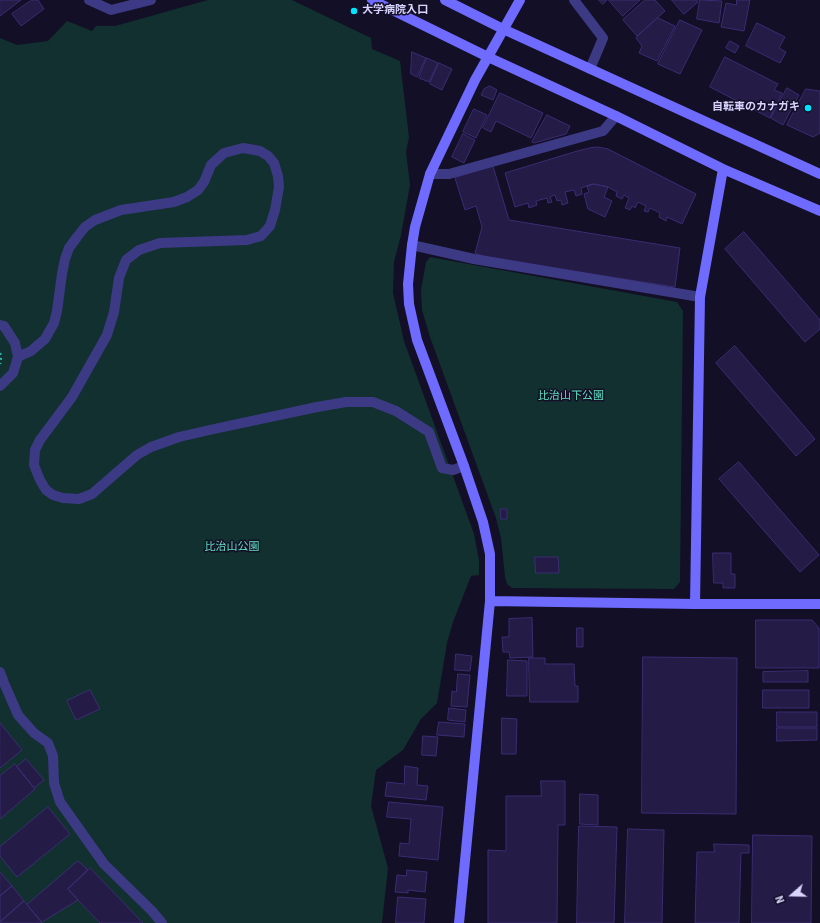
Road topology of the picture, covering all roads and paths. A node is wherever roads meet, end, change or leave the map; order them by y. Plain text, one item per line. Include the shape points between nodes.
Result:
1 (89, 0) edge
2 (151, 0) edge
3 (372, 0) edge
4 (445, 0) edge
5 (520, 0) edge
6 (574, 0) edge
7 (503, 30) junction
8 (488, 57) junction
9 (590, 69) junction
10 (616, 116) junction
11 (723, 169) junction
12 (430, 174) junction
13 (820, 174) edge
14 (820, 211) edge
15 (412, 245) junction
16 (700, 297) junction
17 (0, 325) edge
18 (0, 353) edge
19 (18, 357) junction
20 (0, 366) edge
21 (0, 386) edge
22 (464, 466) junction
23 (490, 601) junction
24 (695, 604) junction
25 (820, 604) edge
26 (0, 672) edge
27 (162, 923) edge
28 (459, 923) edge

1 - 2 street via 111,10
3 - 8 street
4 - 7 street
5 - 7 street
6 - 9 street via 603,38
7 - 8 street
7 - 9 street
8 - 10 street
8 - 12 street
9 - 13 street
10 - 11 street
10 - 12 street via 603,131 449,174
11 - 14 street
11 - 16 street
12 - 15 street
15 - 16 street via 474,259
15 - 22 street via 408,284 409,304 417,340
16 - 24 street
17 - 19 street via 4,326 15,343
18 - 20 path
19 - 21 street via 13,373
19 - 22 street via 31,351 45,339 54,323 64,259 85,227 95,220 121,210 187,198 198,190 211,165 224,153 243,148 260,151 274,163 279,187 270,226 261,236 247,240 160,243 139,250 126,260 119,278 107,336 72,397 35,450 34,465 46,490 63,498 79,498 92,494 137,455 158,444 214,429 346,402 373,402 396,410 429,432 442,468 453,470
22 - 23 street via 483,522 490,554
23 - 24 street
23 - 28 street
24 - 25 street
26 - 27 street via 18,715 34,733 48,743 53,756 54,783 60,802 104,864

